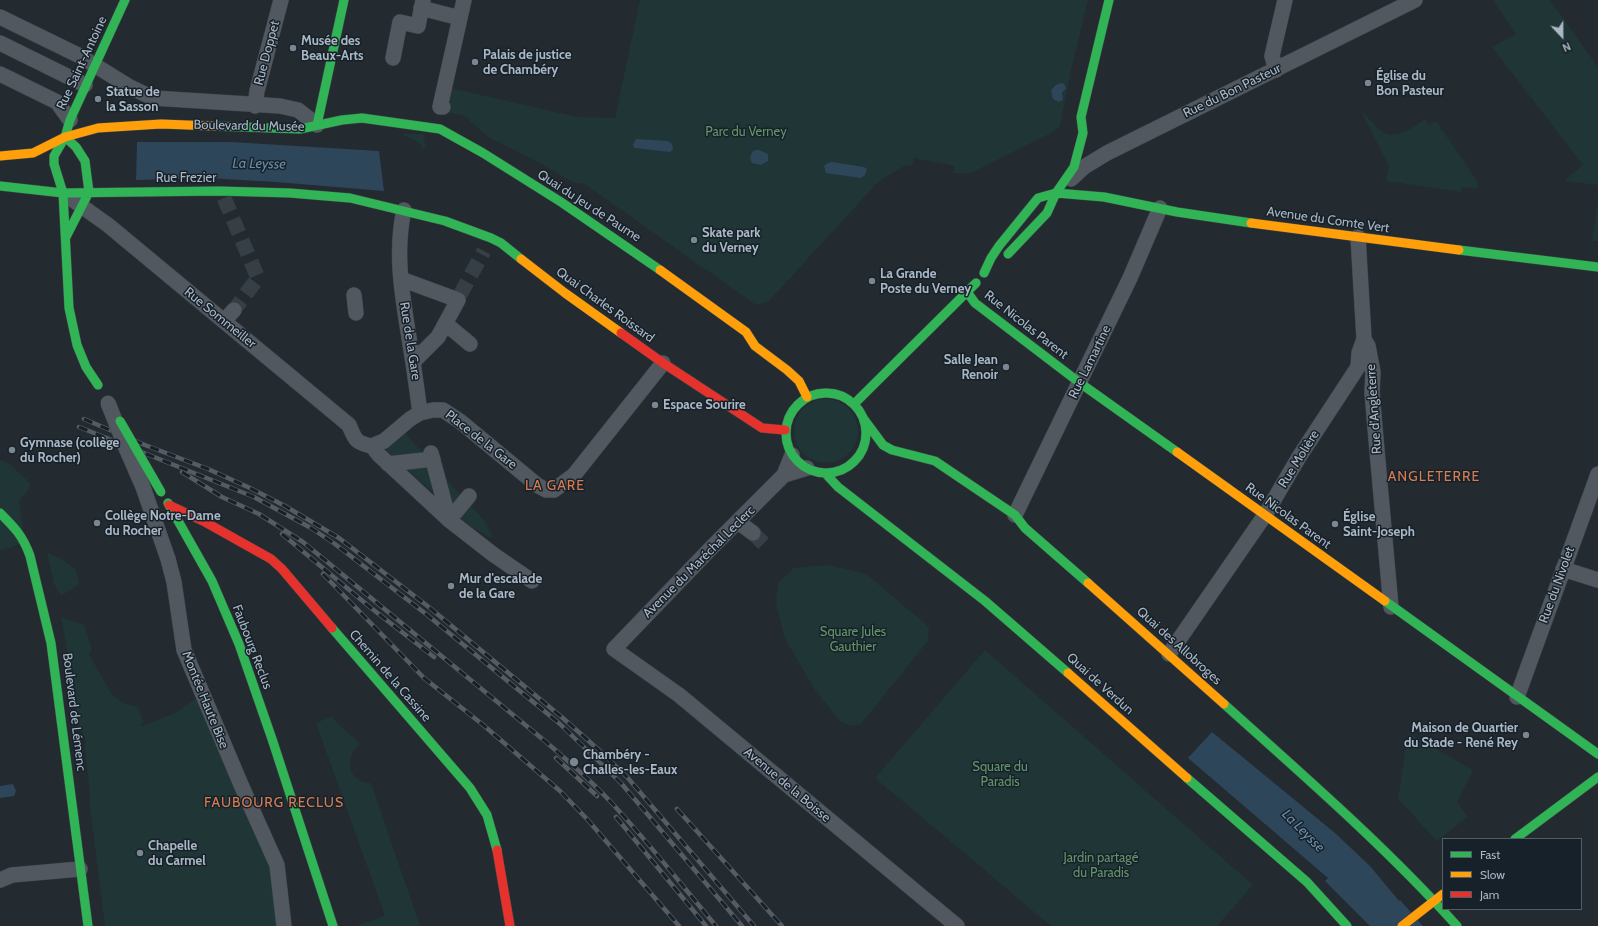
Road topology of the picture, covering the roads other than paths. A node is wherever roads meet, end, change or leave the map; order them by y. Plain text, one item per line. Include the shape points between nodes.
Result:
1 (125, 0) edge
2 (281, 0) edge
3 (344, 0) edge
4 (464, 0) edge
5 (1109, 0) edge
6 (1285, 0) edge
7 (1415, 0) edge
8 (422, 4) edge
9 (0, 17) edge
10 (460, 18) junction
11 (0, 43) edge
12 (393, 58) dead end
13 (94, 65) junction
14 (1276, 70) junction
15 (0, 74) edge
16 (85, 85) junction
17 (255, 106) junction
18 (443, 107) dead end
19 (1081, 117) junction
20 (70, 120) junction
21 (316, 125) junction
22 (1072, 130) dead end
23 (65, 137) junction
24 (0, 156) edge
25 (1060, 170) dead end
26 (0, 186) edge
27 (89, 192) junction
28 (63, 193) junction
29 (1056, 193) junction
30 (82, 206) junction
31 (1160, 208) junction
32 (404, 210) junction
33 (66, 237) junction
34 (1358, 237) junction
35 (1598, 267) edge
36 (984, 273) junction
37 (401, 279) junction
38 (968, 292) junction
39 (354, 295) dead end
40 (356, 313) dead end
41 (446, 324) junction
42 (1364, 339) junction
43 (470, 344) dead end
44 (413, 362) junction
45 (663, 363) junction
46 (1080, 383) junction
47 (103, 394) junction
48 (807, 396) junction
49 (854, 404) junction
50 (420, 413) junction
51 (863, 418) junction
52 (785, 430) junction
53 (372, 446) junction
54 (792, 455) junction
55 (388, 464) junction
56 (807, 468) junction
57 (825, 473) junction
58 (1598, 474) edge
59 (784, 475) junction
60 (469, 496) dead end
61 (169, 505) junction
62 (0, 513) edge
63 (1015, 515) junction
64 (1265, 515) junction
65 (449, 520) junction
66 (738, 522) junction
67 (753, 533) tunnel mouth
68 (1563, 569) junction
69 (1598, 580) edge
70 (532, 581) dead end
71 (1391, 606) junction
72 (614, 648) joint
73 (1169, 654) junction
74 (1517, 697) junction
75 (1598, 754) edge
76 (1598, 777) edge
77 (1517, 838) edge
78 (80, 869) junction
79 (0, 880) edge
80 (1442, 895) edge
81 (1434, 901) junction
82 (1442, 910) edge
83 (1442, 910) edge
84 (88, 926) edge
85 (284, 926) edge
86 (333, 926) edge
87 (510, 926) edge
88 (957, 926) edge
89 (1347, 926) edge
90 (1402, 926) edge
91 (1457, 926) edge

1 - 13 main road, Rue Saint-Antoine
2 - 17 street, Rue Doppet
3 - 21 main road
4 - 10 street
5 - 19 main road
6 - 14 street via 1272,56
7 - 14 street, Rue du Bon Pasteur
8 - 10 street
8 - 12 street via 418,26 400,22
9 - 13 street, Boulevard du Musée
10 - 18 street via 440,107
11 - 16 street
13 - 16 main road, Rue Saint-Antoine
13 - 17 street, Boulevard du Musée via 153,98
14 - 29 street, Rue du Bon Pasteur via 1107,153 1084,167
15 - 20 street via 57,102
16 - 20 main road, Rue Saint-Antoine
17 - 21 street, Boulevard du Musée via 280,106 298,110
19 - 22 main road
19 - 29 main road via 1083,134 1074,167
20 - 23 main road, Rue Saint-Antoine
21 - 23 main road, Boulevard du Musée via 300,129 283,129 161,124 98,128
21 - 48 main road, Quai du Jeu de Paume via 362,118 444,130 605,231 723,315 746,332 755,346 788,370 799,381
23 - 24 main road, Boulevard du Musée via 33,153
23 - 27 main road via 76,147 85,162
23 - 28 main road, Rue Saint-Antoine via 54,156
25 - 29 main road
26 - 28 main road, Rue Frezier
27 - 28 main road, Rue Frezier
27 - 30 main road, Faubourg Reclus
27 - 32 main road, Rue Frezier via 290,193 350,198
28 - 30 street, Rue Sommeiller
28 - 33 main road, Faubourg Reclus
29 - 31 main road, Avenue du Comte Vert via 1104,197
29 - 36 main road via 1047,213 1000,261
29 - 36 main road via 1038,198 999,246
30 - 33 main road, Faubourg Reclus
30 - 53 street, Rue Sommeiller via 205,307 229,315 349,425 361,444
31 - 34 main road, Avenue du Comte Vert
31 - 46 street, Rue Lamartine
32 - 37 street, Rue de la Gare via 399,244
32 - 45 main road, Quai Charles Roissard via 445,221 501,243 565,293
33 - 47 main road, Faubourg Reclus via 69,308 77,345 86,367
34 - 35 main road, Avenue du Comte Vert
34 - 42 street, Rue d'Angleterre
36 - 38 main road
37 - 41 street via 458,297
37 - 44 street, Rue de la Gare
38 - 46 main road, Rue Nicolas Parent via 975,303
38 - 49 main road
39 - 40 street
41 - 43 street
41 - 44 street via 438,337
42 - 64 street, Rue Molière via 1358,367 1299,457
42 - 71 street, Rue d'Angleterre via 1368,346 1373,372 1375,428
44 - 50 street, Rue de la Gare
45 - 50 street, Place de la Gare via 574,475 552,491 537,485 443,410
45 - 52 main road, Quai Charles Roissard via 762,428
46 - 63 street, Rue Lamartine
46 - 64 main road, Rue Nicolas Parent
47 - 61 main road, Faubourg Reclus, bridge
47 - 85 street, Montée Haute Bise, bridge via 143,487 168,560 174,582 184,650 277,865
48 - 49 main road via 829,392 842,396
48 - 52 main road via 792,410
49 - 51 main road
50 - 53 street
51 - 57 main road via 866,427 865,444 858,457 843,469
51 - 63 main road, Quai des Allobroges via 883,445 892,450 935,461
52 - 54 main road via 786,443
53 - 55 street
54 - 56 main road
54 - 59 street, Avenue du Maréchal Leclerc
55 - 65 street
55 - 65 street via 432,456
56 - 57 main road
56 - 59 street, Avenue du Maréchal Leclerc
57 - 89 main road, Quai de Verdun via 838,487 985,601 1046,652 1307,882
58 - 68 street, Rue du Nivolet
59 - 66 street, Avenue du Maréchal Leclerc
60 - 65 street
61 - 86 main road, Faubourg Reclus via 212,581 239,644
61 - 87 main road, Chemin de la Cassine via 271,559 470,788 488,815 496,842
62 - 78 main road, Boulevard de Lémenc via 18,530 30,556 52,643
63 - 73 main road, Quai des Allobroges via 1025,528
64 - 71 main road, Rue Nicolas Parent
64 - 73 street, Rue Molière
65 - 70 street
66 - 67 street
66 - 72 street, Avenue du Maréchal Leclerc
68 - 69 street
68 - 74 street, Rue du Nivolet
71 - 74 main road, Rue Nicolas Parent
72 - 88 street, Avenue de la Boisse via 679,695
73 - 81 main road, Quai des Allobroges via 1358,825
74 - 75 main road, Rue Nicolas Parent
76 - 77 main road
78 - 79 street via 12,875
78 - 84 main road, Boulevard de Lémenc
80 - 81 main road
81 - 83 main road, Quai des Allobroges
81 - 90 main road
82 - 91 main road, Quai des Allobroges

